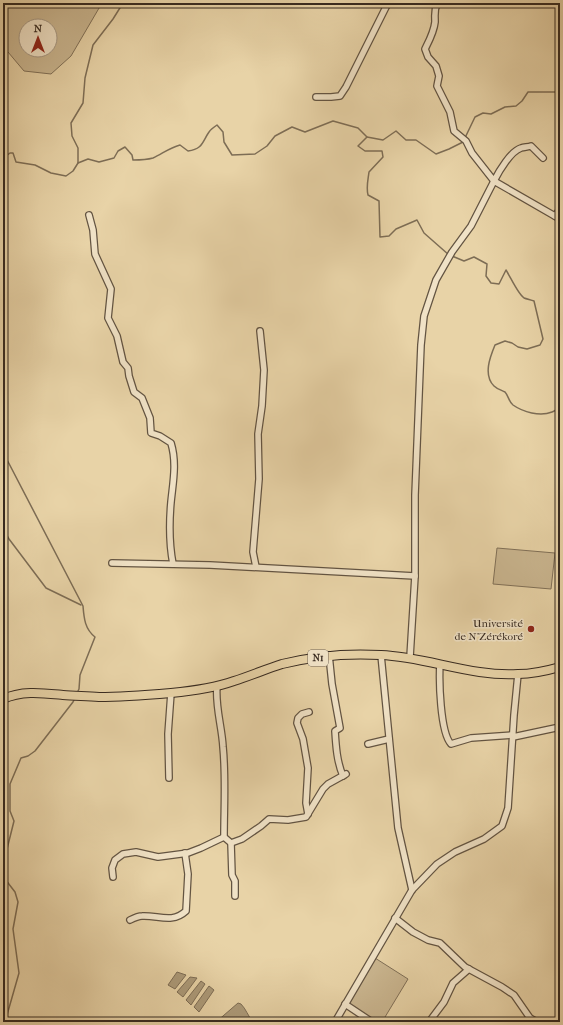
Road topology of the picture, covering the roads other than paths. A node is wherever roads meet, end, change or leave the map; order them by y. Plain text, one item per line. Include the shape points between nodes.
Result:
1 (388, 3) edge
2 (437, 3) edge
3 (316, 97) dead end
4 (542, 158) dead end
5 (494, 181) junction
6 (560, 209) edge
7 (89, 215) dead end
8 (558, 218) edge
9 (260, 331) dead end
10 (112, 563) dead end
11 (174, 564) junction
12 (256, 567) junction
13 (415, 576) junction
14 (381, 654) junction
15 (329, 656) junction
16 (410, 658) junction
17 (440, 664) junction
18 (560, 667) edge
19 (518, 674) junction
20 (217, 686) junction
21 (171, 693) junction
22 (3, 699) edge
23 (309, 712) dead end
24 (560, 727) edge
25 (513, 736) junction
26 (389, 739) junction
27 (368, 744) dead end
28 (169, 778) dead end
29 (308, 814) junction
30 (224, 837) junction
31 (231, 843) junction
32 (185, 853) junction
33 (112, 877) dead end
34 (412, 890) junction
35 (235, 896) dead end
36 (395, 918) junction
37 (130, 920) dead end
38 (469, 969) junction
39 (345, 1004) junction
40 (335, 1022) edge
41 (372, 1022) edge
42 (429, 1022) edge
43 (537, 1022) edge

1 - 3 street via 340,96
2 - 5 street via 431,38 425,49 436,66 439,76 437,86 450,112 454,131 464,139
4 - 5 street via 531,146 520,148 512,153
5 - 8 street
5 - 13 street via 471,226 436,280 424,316 415,494
6 - 8 street
7 - 11 street via 95,254 111,289 108,318 117,336 123,362 128,368 130,384 134,392 142,398 150,418 151,433 171,443 174,453 170,546
9 - 12 street via 264,370 258,434 259,478 252,552
10 - 11 street
11 - 12 street
12 - 13 street
13 - 16 street
14 - 15 main road, N1
14 - 16 main road, N1
14 - 26 street
15 - 20 main road, N1 via 283,664
15 - 29 street via 340,728 335,732 338,766 344,775 323,789
16 - 17 main road, N1
17 - 19 main road, N1 via 497,674
17 - 25 street via 440,695 446,734 451,744 471,738
18 - 19 main road, N1
19 - 25 street
20 - 21 main road, N1
20 - 30 street via 225,768
21 - 22 main road, N1 via 126,696 31,693
21 - 28 street via 168,734
23 - 29 street via 302,714 297,723 304,738 308,768
24 - 25 street
25 - 34 street via 508,808 502,826 484,839 455,852 437,864
26 - 27 street
26 - 34 street via 398,828
29 - 31 street via 306,817 288,820 269,819 242,839
30 - 31 street
30 - 32 street
31 - 35 street
32 - 33 street via 158,857 136,852 123,854 112,868
32 - 37 street via 188,874 186,911 181,916 173,918 142,916
34 - 36 street
36 - 38 street via 413,932 440,943
36 - 39 street
38 - 42 street via 453,983 444,1002
38 - 43 street via 514,995 530,1018
39 - 40 street
39 - 41 street

